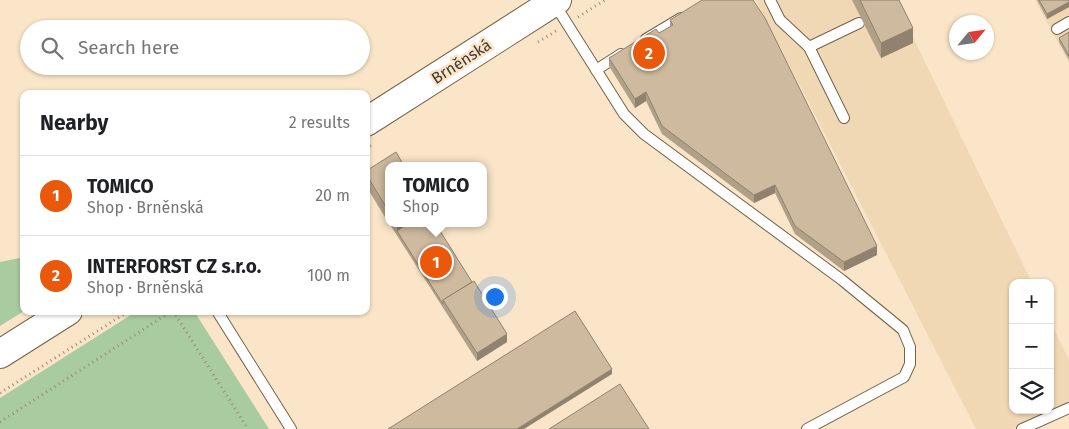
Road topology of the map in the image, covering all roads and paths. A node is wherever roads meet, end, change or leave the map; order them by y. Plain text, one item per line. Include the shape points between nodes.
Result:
1 (770, 0) edge
2 (555, 1) edge
3 (686, 15) edge
4 (1069, 22) edge
5 (859, 23) dead end
6 (1056, 29) dead end
7 (809, 47) junction
8 (596, 70) junction
9 (844, 118) dead end
10 (370, 119) edge
11 (62, 315) edge
12 (123, 315) edge
13 (167, 315) edge
14 (176, 315) edge
15 (220, 315) edge
16 (0, 354) edge
17 (0, 393) edge
18 (1069, 408) edge
19 (0, 422) edge
20 (248, 429) edge
21 (291, 429) edge
22 (807, 429) edge
23 (1022, 429) edge

1 - 7 lane via 780,20
2 - 8 lane
2 - 10 main road, Brněnská
3 - 8 lane
4 - 6 lane
5 - 7 lane
7 - 9 lane
8 - 22 lane via 624,114 644,134 842,280 903,330 910,347 910,364 904,377
11 - 16 main road
12 - 17 path
13 - 19 path
14 - 20 path
15 - 21 lane
18 - 23 lane

